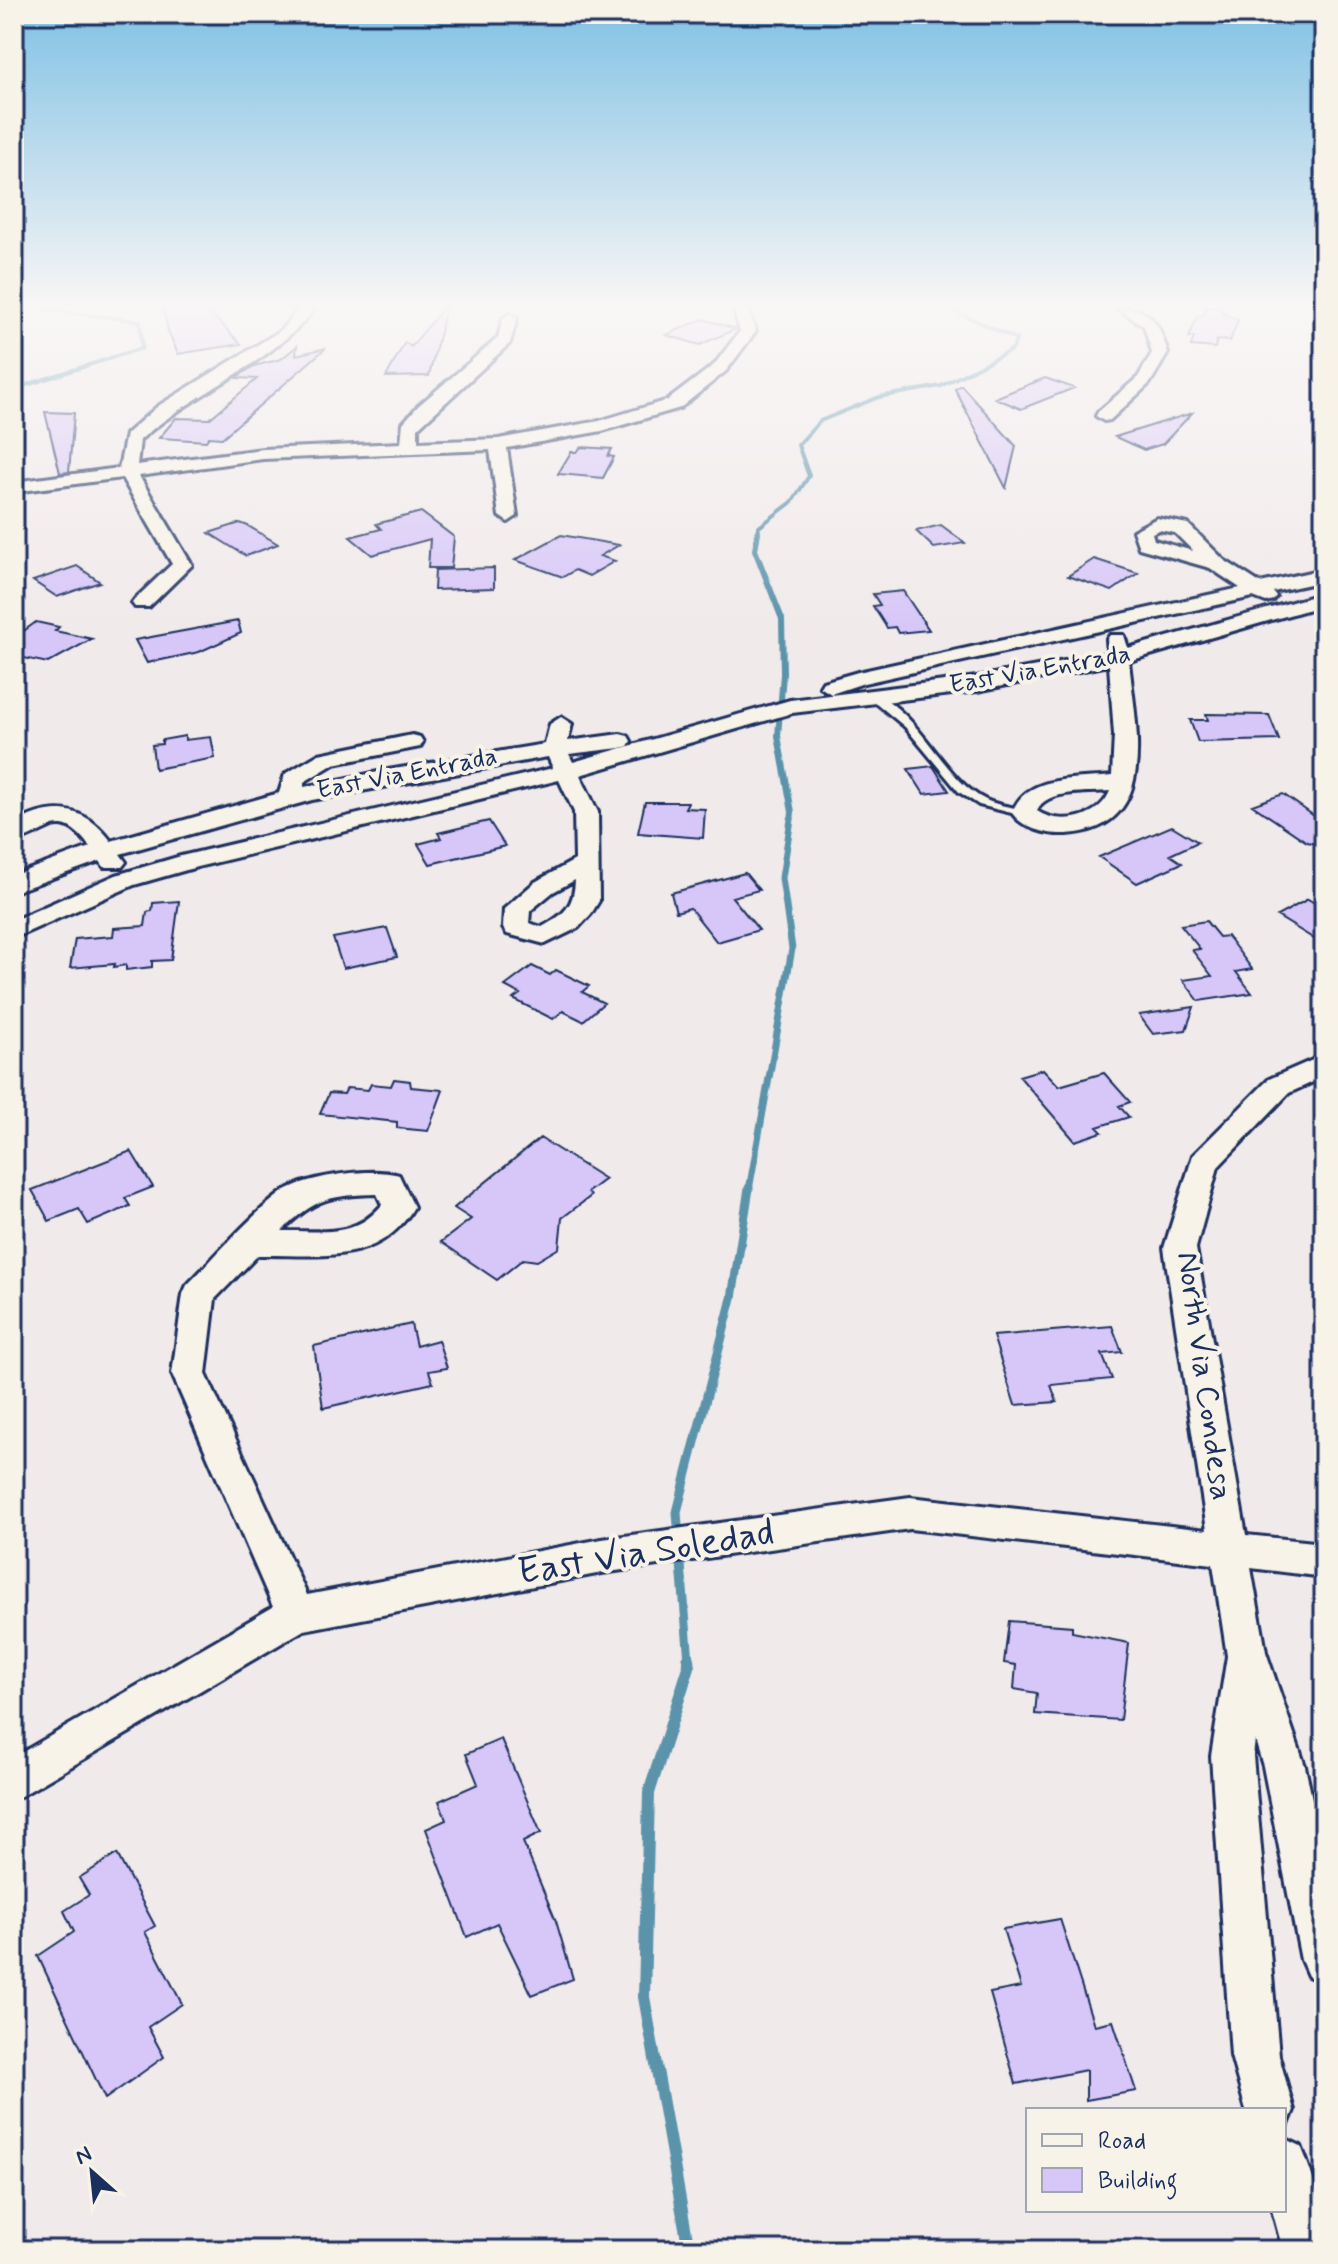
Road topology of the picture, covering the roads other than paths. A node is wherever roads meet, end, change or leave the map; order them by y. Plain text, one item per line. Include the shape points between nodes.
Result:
1 (160, 414) edge
2 (421, 414) edge
3 (642, 414) edge
4 (1107, 414) edge
5 (1104, 416) dead end
6 (498, 444) junction
7 (410, 447) junction
8 (127, 471) junction
9 (14, 487) edge
10 (508, 516) dead end
11 (1217, 564) dead end
12 (1324, 575) edge
13 (1259, 591) junction
14 (1324, 599) edge
15 (142, 603) dead end
16 (1284, 608) junction
17 (1115, 623) junction
18 (1119, 657) junction
19 (874, 696) junction
20 (790, 707) junction
21 (561, 724) dead end
22 (412, 742) dead end
23 (560, 760) junction
24 (1124, 782) junction
25 (291, 796) junction
26 (1024, 813) junction
27 (14, 835) edge
28 (103, 849) junction
29 (14, 850) edge
30 (588, 863) dead end
31 (125, 880) junction
32 (23, 881) edge
33 (61, 909) junction
34 (14, 930) edge
35 (1324, 1065) edge
36 (250, 1243) dead end
37 (1229, 1547) junction
38 (1324, 1560) edge
39 (296, 1614) junction
40 (1246, 1652) junction
41 (14, 1780) edge
42 (1324, 1960) edge
43 (1269, 2108) edge
44 (1286, 2170) edge
45 (1308, 2250) edge

1 - 8 street via 132,438
2 - 7 street via 409,427
3 - 6 street
4 - 5 street
6 - 7 street
6 - 10 street
7 - 8 street via 263,454
8 - 9 street
8 - 15 street via 182,565
11 - 13 street
12 - 13 street, East Via Entrada
13 - 16 street
13 - 17 street, East Via Entrada
14 - 16 street, East Via Entrada
16 - 18 street, East Via Entrada
17 - 18 street
17 - 20 street, East Via Entrada via 858,678
18 - 19 street, East Via Entrada via 977,684
18 - 24 street
19 - 20 street, East Via Entrada
19 - 26 lane via 909,725 963,790 983,803
20 - 23 street, East Via Entrada
21 - 23 street
22 - 25 street via 327,759 293,779
23 - 25 street, East Via Entrada
23 - 30 street via 586,812
23 - 31 street, East Via Entrada
24 - 26 street via 1044,791 1028,801
24 - 26 street via 1111,807 1093,821 1062,828 1036,825
25 - 28 street, East Via Entrada
27 - 28 street via 50,817 76,820
28 - 31 street
28 - 32 street, East Via Entrada
29 - 32 street
31 - 33 street, East Via Entrada
32 - 33 street
33 - 34 street, East Via Entrada
35 - 37 street, North Via Condesa via 1279,1086 1204,1163 1180,1248
36 - 39 street via 199,1294 189,1374
37 - 38 street, East Via Soledad
37 - 39 street, East Via Soledad via 910,1513 602,1556
37 - 40 street, North Via Condesa
39 - 41 street, East Via Soledad
40 - 42 street, North Via Condesa via 1284,1766
40 - 43 street, North Via Condesa via 1232,1756 1255,2056
44 - 45 street

